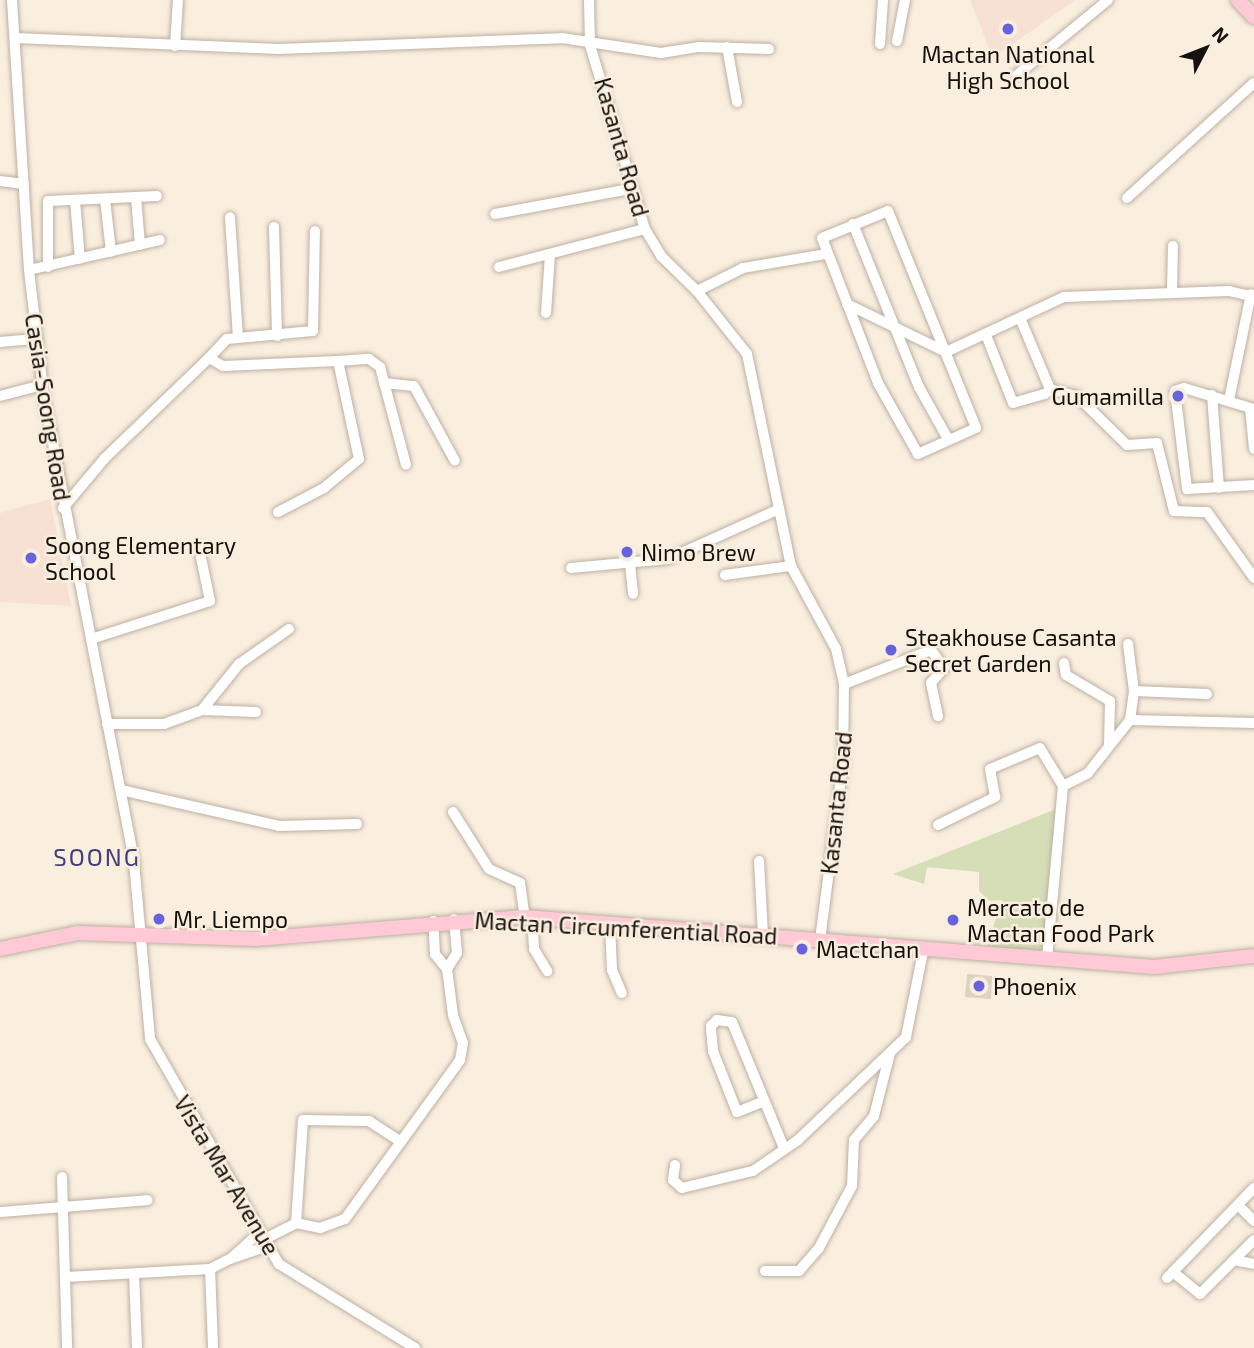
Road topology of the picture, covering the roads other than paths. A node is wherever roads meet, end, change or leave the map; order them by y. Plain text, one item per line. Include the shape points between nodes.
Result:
1 (12, 0) edge
2 (178, 0) edge
3 (589, 0) edge
4 (883, 0) edge
5 (905, 0) edge
6 (1108, 0) edge
7 (1238, 0) edge
8 (1254, 17) edge
9 (15, 38) junction
10 (897, 41) dead end
11 (880, 44) dead end
12 (590, 45) junction
13 (174, 46) junction
14 (727, 47) junction
15 (769, 49) dead end
16 (1017, 75) dead end
17 (1254, 83) edge
18 (737, 102) dead end
19 (0, 181) edge
20 (24, 184) junction
21 (630, 189) junction
22 (157, 196) dead end
23 (105, 198) junction
24 (136, 198) junction
25 (1126, 198) dead end
26 (75, 200) junction
27 (495, 214) dead end
28 (230, 217) dead end
29 (853, 224) junction
30 (274, 227) dead end
31 (645, 229) junction
32 (315, 231) dead end
33 (160, 240) dead end
34 (140, 245) junction
35 (1173, 246) dead end
36 (111, 252) junction
37 (550, 254) junction
38 (826, 254) junction
39 (80, 259) junction
40 (48, 267) junction
41 (499, 267) dead end
42 (29, 270) junction
43 (698, 291) junction
44 (1172, 292) junction
45 (1252, 295) edge
46 (847, 304) junction
47 (546, 313) dead end
48 (1020, 318) junction
49 (897, 328) junction
50 (986, 335) junction
51 (277, 337) junction
52 (237, 338) junction
53 (37, 339) junction
54 (0, 342) edge
55 (946, 352) junction
56 (209, 358) junction
57 (338, 361) junction
58 (384, 383) junction
59 (42, 385) junction
60 (1050, 389) junction
61 (0, 396) edge
62 (1212, 396) junction
63 (1229, 400) junction
64 (1252, 408) edge
65 (948, 439) junction
66 (1254, 449) edge
67 (455, 461) dead end
68 (406, 465) dead end
69 (1254, 485) edge
70 (1219, 488) junction
71 (63, 508) junction
72 (779, 509) junction
73 (278, 512) dead end
74 (199, 548) dead end
75 (630, 564) junction
76 (790, 566) junction
77 (571, 568) dead end
78 (725, 575) dead end
79 (1254, 578) edge
80 (633, 594) dead end
81 (289, 629) dead end
82 (91, 639) junction
83 (1128, 644) dead end
84 (1064, 663) dead end
85 (844, 684) junction
86 (1134, 691) junction
87 (1207, 694) dead end
88 (202, 710) junction
89 (257, 712) dead end
90 (938, 716) dead end
91 (1130, 720) junction
92 (1254, 723) edge
93 (107, 724) junction
94 (1109, 744) junction
95 (1063, 786) junction
96 (121, 790) junction
97 (453, 812) dead end
98 (357, 824) dead end
99 (938, 825) dead end
100 (759, 860) dead end
101 (528, 917) junction
102 (454, 919) junction
103 (433, 921) junction
104 (610, 924) junction
105 (141, 933) junction
106 (763, 936) junction
107 (820, 940) junction
108 (924, 947) junction
109 (0, 949) edge
110 (1254, 956) edge
111 (1047, 958) junction
112 (447, 969) junction
113 (547, 971) dead end
114 (622, 993) dead end
115 (890, 1053) junction
116 (762, 1102) junction
117 (401, 1142) junction
118 (784, 1148) junction
119 (675, 1165) dead end
120 (62, 1177) dead end
121 (1254, 1188) edge
122 (148, 1200) dead end
123 (63, 1205) junction
124 (1238, 1205) junction
125 (0, 1212) edge
126 (1254, 1221) edge
127 (296, 1223) junction
128 (263, 1240) junction
129 (1254, 1240) edge
130 (1234, 1260) junction
131 (1254, 1264) edge
132 (210, 1269) junction
133 (765, 1272) dead end
134 (134, 1274) junction
135 (66, 1277) junction
136 (67, 1348) edge
137 (137, 1348) edge
138 (213, 1348) edge
139 (415, 1348) edge

1 - 9 street, Casia-Soong Road
2 - 13 street
3 - 12 street, Kasanta Road
4 - 11 street
5 - 10 street
6 - 16 street
7 - 8 main road
9 - 13 street
9 - 20 street, Casia-Soong Road
12 - 13 street via 562,38 279,49
12 - 14 street via 661,53
12 - 21 street, Kasanta Road
14 - 15 street
14 - 18 street
17 - 25 street
19 - 20 street
20 - 42 street, Casia-Soong Road
21 - 27 street
21 - 31 street, Kasanta Road
22 - 24 street
23 - 24 street
23 - 26 street
23 - 36 street
24 - 34 street
26 - 39 street
26 - 40 street via 45,204
28 - 52 street
29 - 38 street via 826,233
29 - 49 street
29 - 55 street via 888,211
30 - 51 street
31 - 37 street
31 - 43 street, Kasanta Road via 661,256
32 - 51 street via 315,328 304,335
33 - 34 street
34 - 36 street
35 - 44 street
36 - 39 street
37 - 41 street
37 - 47 street
38 - 43 street via 743,268
38 - 46 street
39 - 40 street
40 - 42 street
42 - 53 street, Casia-Soong Road
43 - 72 street, Kasanta Road via 747,354
44 - 45 street
44 - 48 street via 1064,297
45 - 63 street
46 - 49 street
46 - 65 street via 914,453
48 - 50 street
48 - 60 street
49 - 55 street
49 - 65 street via 919,387
50 - 55 street
50 - 60 street via 1016,405
51 - 52 street
52 - 56 street via 227,339
53 - 54 street
53 - 59 street, Casia-Soong Road
55 - 65 street via 976,428
56 - 57 street via 223,366
56 - 71 street via 105,458
57 - 58 street via 369,359 380,367
57 - 73 street via 359,459 324,488
58 - 67 street via 414,386
58 - 68 street
59 - 61 street
59 - 71 street, Casia-Soong Road
60 - 79 street via 1077,396 1127,445 1157,443 1175,513 1206,512
62 - 63 street
62 - 70 street
62 - 70 street via 1184,388 1176,396 1186,487 1193,491
63 - 64 street
64 - 66 street
69 - 70 street
71 - 82 street, Casia-Soong Road
72 - 75 street via 668,559
72 - 76 street, Kasanta Road
74 - 82 street via 210,601
75 - 77 street
75 - 80 street
76 - 78 street
76 - 85 street, Kasanta Road via 832,639
81 - 88 street via 239,664
82 - 93 street, Casia-Soong Road
83 - 86 street
84 - 94 street via 1066,675 1110,701
85 - 90 street via 931,650 944,667 931,683
85 - 107 street, Kasanta Road via 843,763
86 - 87 street
86 - 91 street
88 - 89 street
88 - 93 street via 164,724
91 - 92 street
91 - 94 street
93 - 96 street, Casia-Soong Road
94 - 95 street via 1088,773
95 - 99 street via 1040,748 1033,746 990,769 995,797
95 - 111 street
96 - 98 street via 278,826
96 - 105 street, Casia-Soong Road
97 - 101 street via 489,869 520,883
100 - 106 street
101 - 102 main road, Mactan Circumferential Road
101 - 104 main road, Mactan Circumferential Road
101 - 113 street via 534,949
102 - 103 main road, Mactan Circumferential Road
102 - 112 street via 457,953
103 - 105 main road, Mactan Circumferential Road via 256,939
103 - 112 street via 435,954
104 - 106 main road, Mactan Circumferential Road
104 - 114 street via 612,970
105 - 109 main road, Mactan Circumferential Road via 78,933
105 - 128 street, Vista Mar Avenue via 152,1046
106 - 107 main road, Mactan Circumferential Road
107 - 108 main road, Mactan Circumferential Road
108 - 111 main road, Mactan Circumferential Road
108 - 115 street via 909,1029
110 - 111 main road, Mactan Circumferential Road via 1154,967
112 - 117 street via 453,1015 463,1043 460,1060
115 - 118 street
115 - 133 street via 874,1116 854,1140 852,1186 819,1248 799,1271
116 - 116 street via 737,1112 713,1051 711,1026 717,1020 732,1022
116 - 118 street
117 - 127 street via 345,1219 320,1228
117 - 127 street via 369,1121 303,1121
118 - 119 street via 753,1171 682,1188 673,1180
120 - 123 street
121 - 124 street
122 - 123 street
123 - 125 street
123 - 135 street
124 - 126 street
124 - 130 street via 1170,1275 1198,1295
127 - 128 street
128 - 132 street
128 - 139 street, Vista Mar Avenue via 290,1272
129 - 130 street
130 - 131 street
132 - 134 street
132 - 138 street
134 - 135 street
134 - 137 street
135 - 136 street

